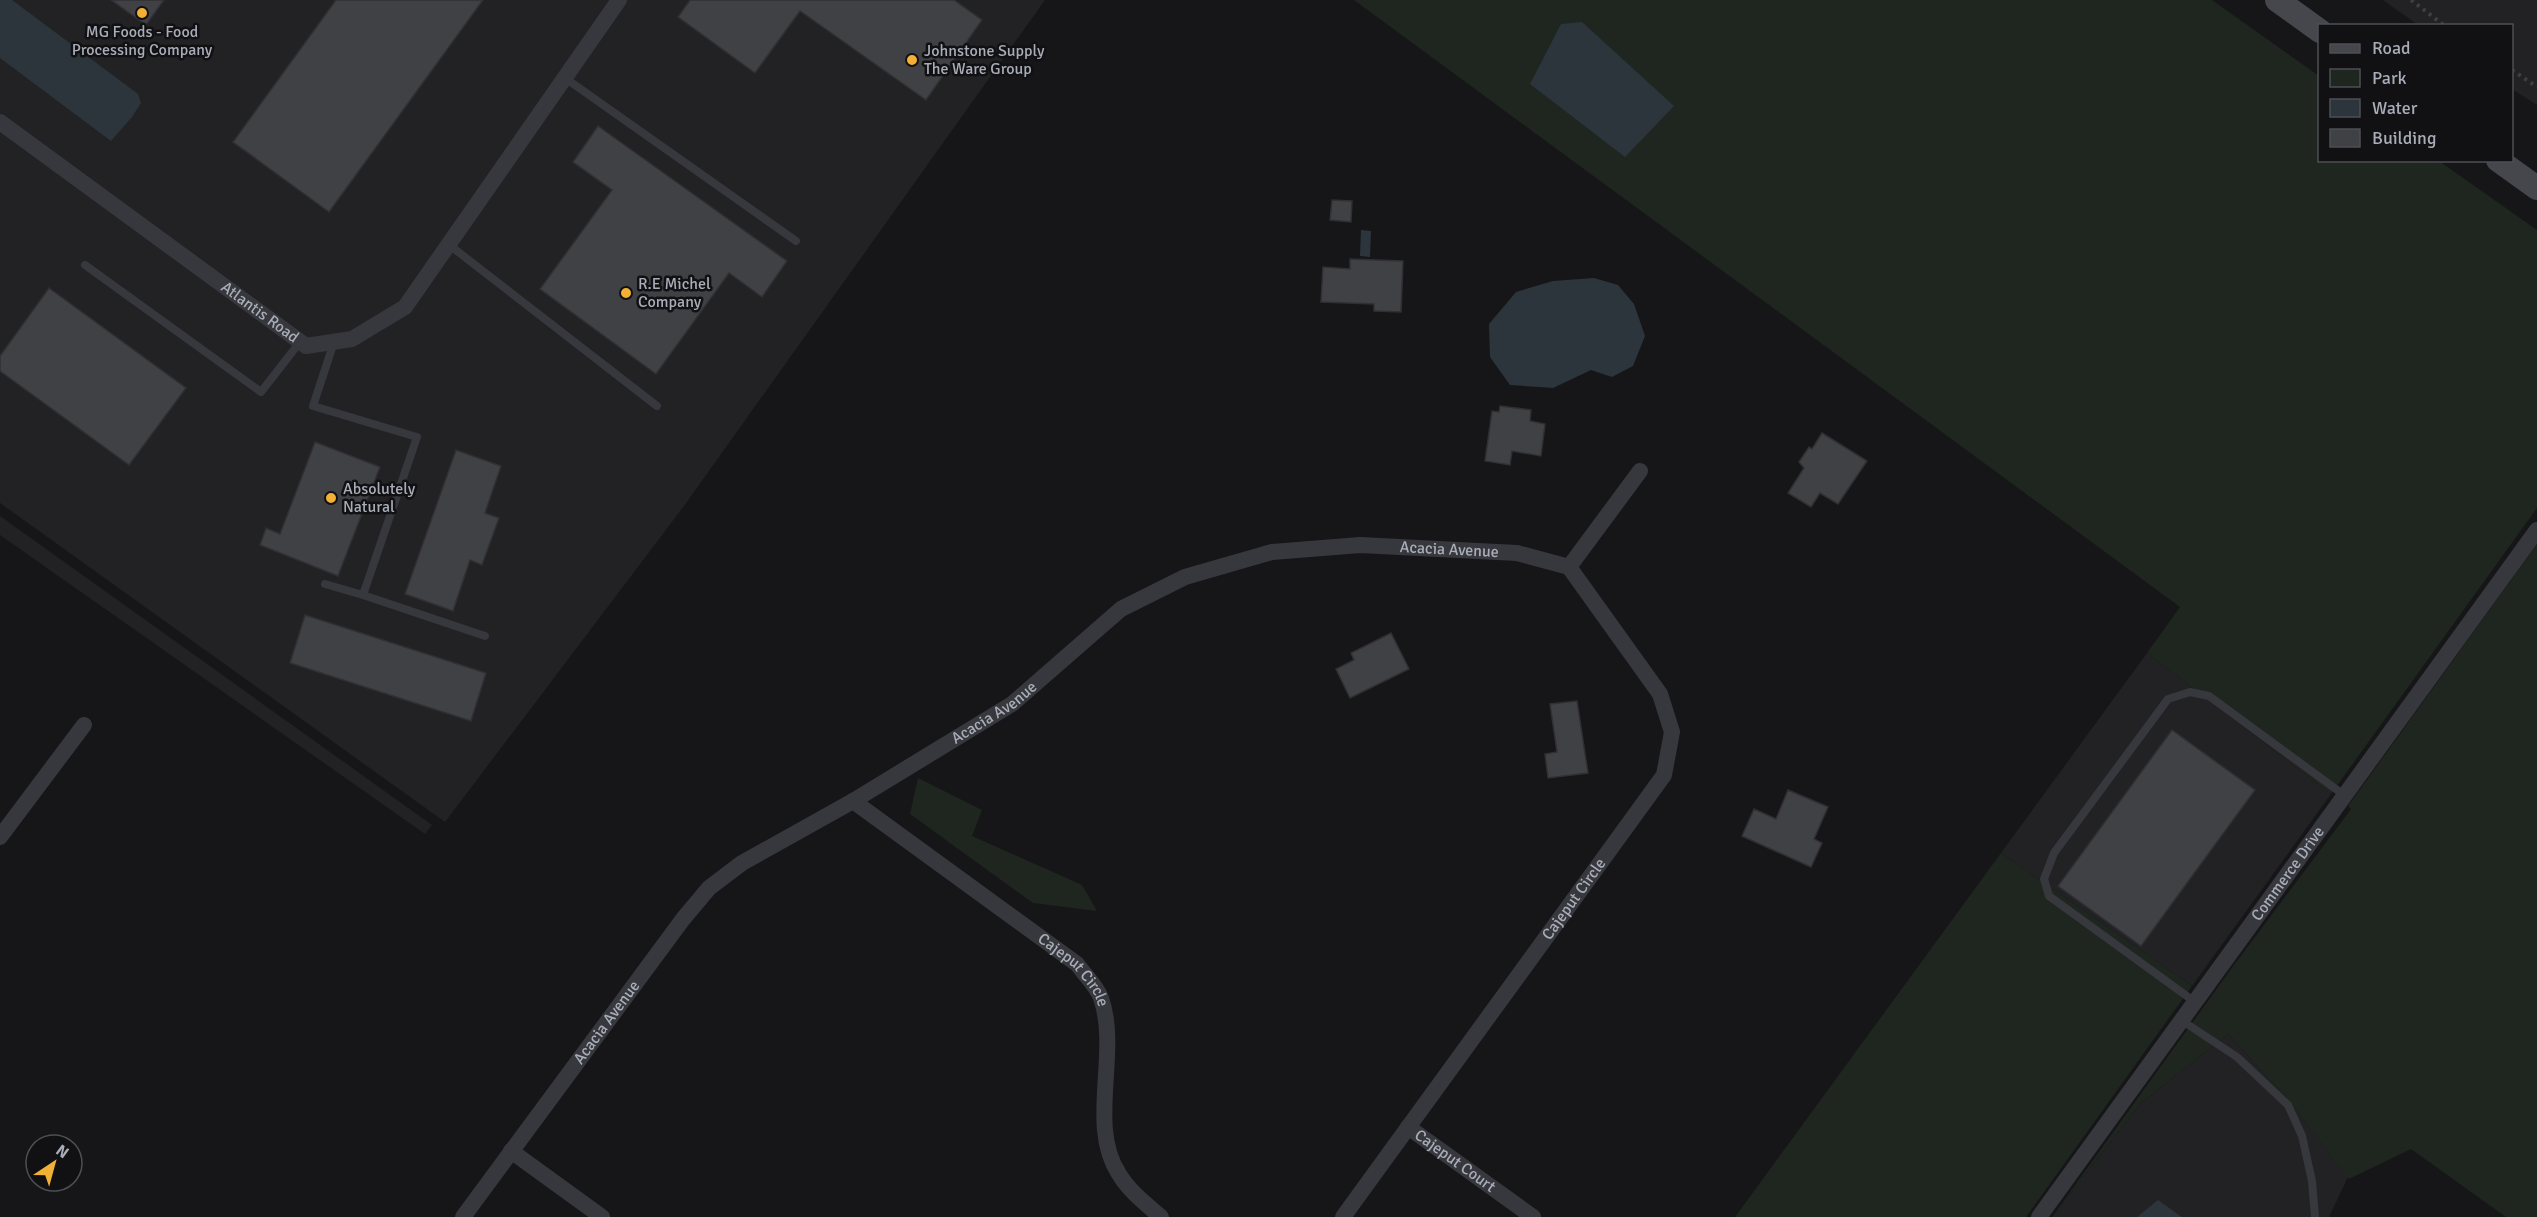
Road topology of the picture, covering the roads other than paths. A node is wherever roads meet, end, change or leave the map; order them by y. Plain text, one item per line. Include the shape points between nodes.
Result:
1 (619, 0) edge
2 (2277, 0) edge
3 (2318, 30) edge
4 (565, 78) junction
5 (0, 122) edge
6 (2501, 162) edge
7 (2537, 188) edge
8 (796, 241) dead end
9 (448, 244) junction
10 (85, 266) dead end
11 (300, 342) junction
12 (334, 342) junction
13 (657, 406) dead end
14 (1640, 471) dead end
15 (2537, 530) edge
16 (1569, 567) junction
17 (326, 584) dead end
18 (363, 596) junction
19 (485, 636) dead end
20 (84, 725) dead end
21 (2344, 795) junction
22 (853, 801) junction
23 (0, 837) edge
24 (2194, 1002) junction
25 (2181, 1020) junction
26 (1408, 1127) junction
27 (511, 1151) junction
28 (465, 1216) edge
29 (602, 1217) edge
30 (1161, 1217) edge
31 (1343, 1217) edge
32 (1533, 1217) edge
33 (2039, 1217) edge
34 (2314, 1217) edge

1 - 4 street, Atlantis Road
2 - 3 main road
4 - 8 lane
4 - 9 street, Atlantis Road
5 - 11 street, Atlantis Road
6 - 7 main road
9 - 12 street, Atlantis Road via 405,307 352,339
9 - 13 lane
10 - 11 lane via 261,392
11 - 12 street, Atlantis Road via 306,346
12 - 18 lane via 313,406 417,437
14 - 16 street
15 - 21 street, Commerce Drive
16 - 22 street, Acacia Avenue via 1517,554 1360,545 1272,552 1185,577 1121,609 1012,704
16 - 26 street, Cajeput Circle via 1660,694 1672,732 1664,775
17 - 18 lane
18 - 19 lane
20 - 23 street
21 - 24 street, Commerce Drive
21 - 24 lane via 2209,696 2190,692 2168,699 2054,853 2044,879 2049,896
22 - 27 street, Acacia Avenue via 742,863 709,888
22 - 30 street, Cajeput Circle via 1077,964 1101,996 1108,1038 1103,1133 1118,1173
24 - 25 street, Commerce Drive
25 - 33 street, Commerce Drive
25 - 34 lane via 2237,1057 2288,1105 2302,1136 2312,1181
26 - 31 street, Cajeput Circle
26 - 32 street, Cajeput Court
27 - 28 street, Acacia Avenue
27 - 29 street

